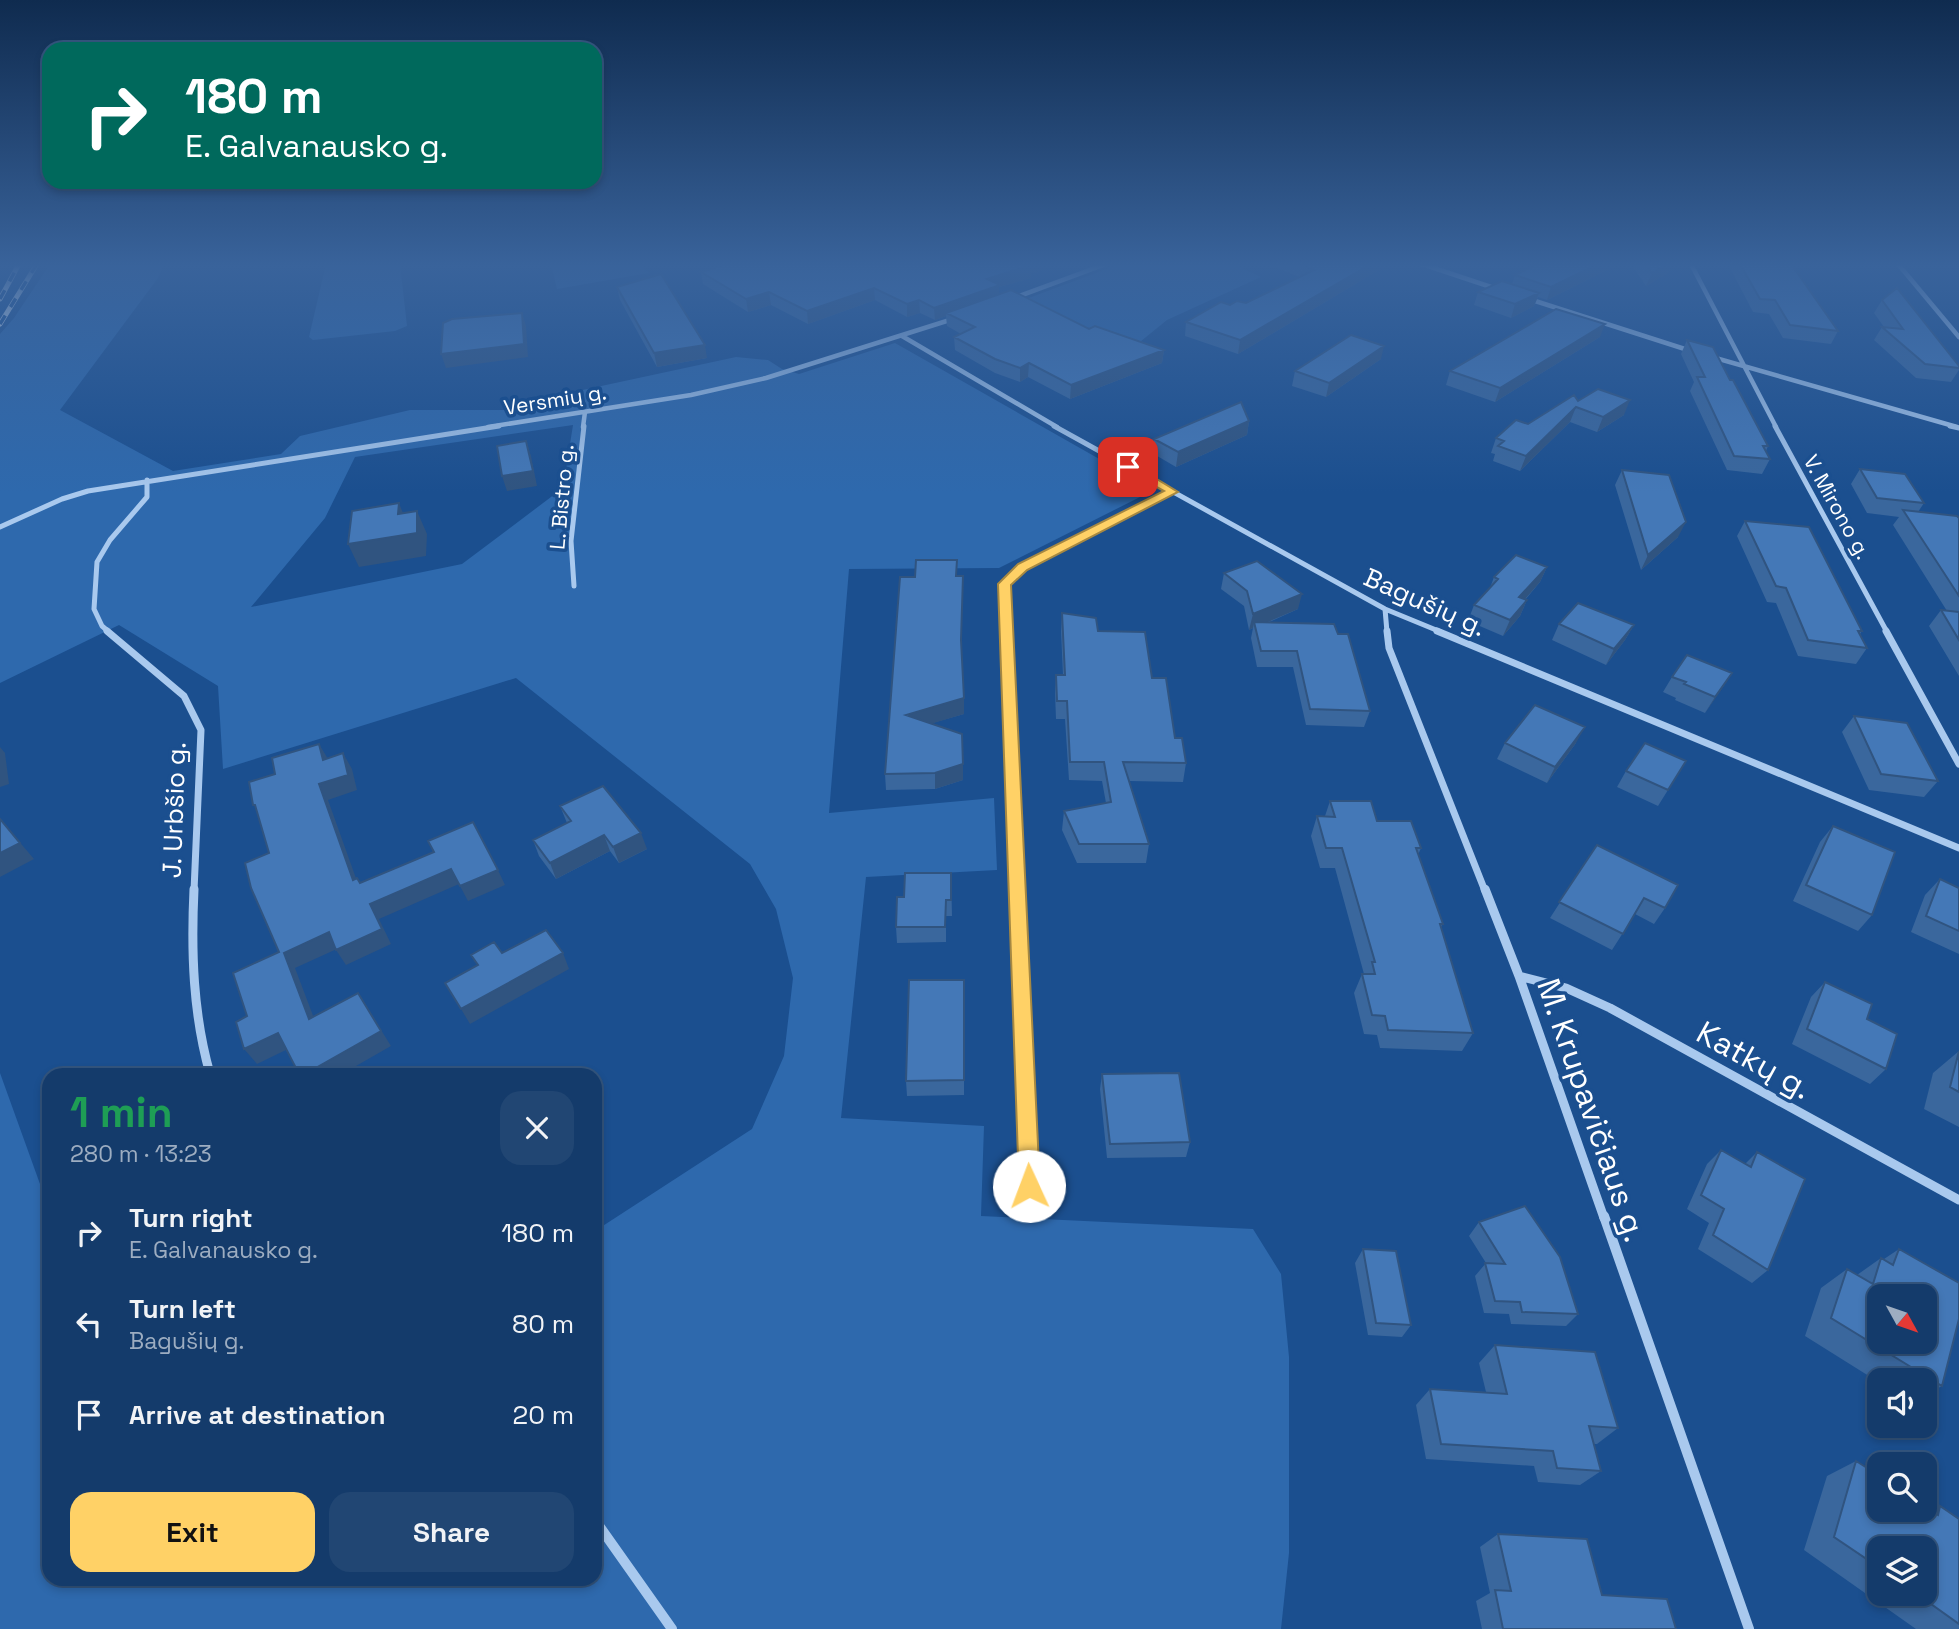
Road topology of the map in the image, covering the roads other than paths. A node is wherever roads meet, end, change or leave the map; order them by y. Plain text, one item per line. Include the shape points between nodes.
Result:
1 (889, 340) edge
2 (909, 340) edge
3 (1659, 340) edge
4 (1729, 340) edge
5 (1696, 352) edge
6 (1708, 355) edge
7 (1742, 365) junction
8 (585, 412) junction
9 (1959, 428) edge
10 (147, 480) junction
11 (1172, 492) junction
12 (0, 527) edge
13 (574, 586) dead end
14 (1385, 609) junction
15 (1959, 764) edge
16 (1959, 848) edge
17 (1519, 976) junction
18 (208, 1068) edge
19 (1029, 1186) dead end
20 (1959, 1200) edge
21 (602, 1530) edge
22 (672, 1629) edge
23 (1749, 1629) edge

1 - 8 street, Versmių g. via 765,378
2 - 11 street, Bagušių g.
3 - 5 street
4 - 7 street, V. Mirono g.
6 - 7 street
7 - 9 street
7 - 15 street, V. Mirono g.
8 - 10 street, Versmių g.
8 - 13 street, L. Bistro g. via 571,541
10 - 12 street, Versmių g. via 61,499
10 - 18 street, J. Urbšio g. via 147,497 97,562 94,609 102,626 184,696 201,730 191,954
11 - 14 street, Bagušių g.
11 - 19 street via 1023,567 1004,584
14 - 16 street, Bagušių g.
14 - 17 street, M. Krupavičiaus g. via 1389,648
17 - 20 street, Katkų g. via 1566,988 1610,1008
17 - 23 street, M. Krupavičiaus g.
21 - 22 street

